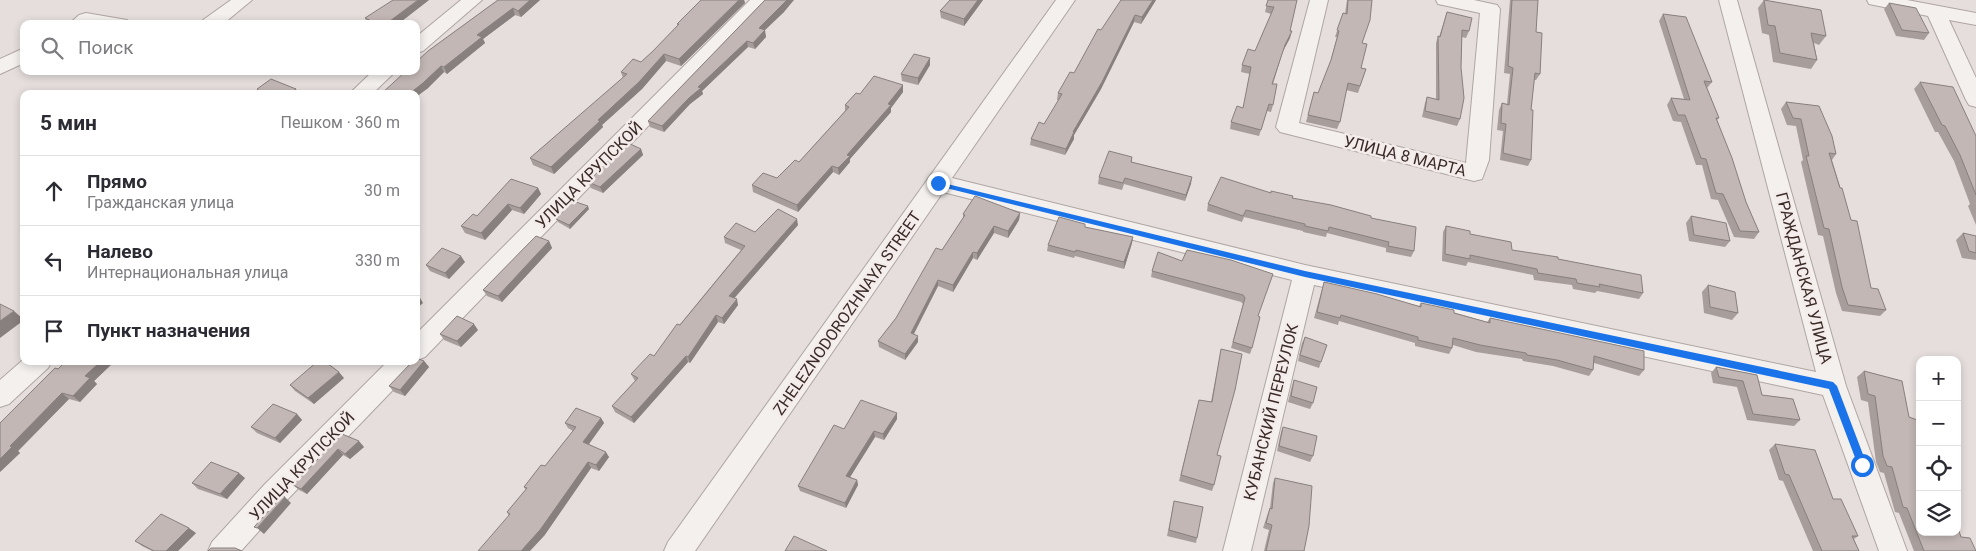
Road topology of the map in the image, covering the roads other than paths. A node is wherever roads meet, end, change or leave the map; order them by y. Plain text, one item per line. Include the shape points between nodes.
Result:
1 (243, 0) edge
2 (473, 0) edge
3 (762, 0) edge
4 (1066, 0) edge
5 (1319, 0) edge
6 (1445, 0) edge
7 (1728, 0) edge
8 (1876, 0) edge
9 (1936, 12) junction
10 (1976, 19) edge
11 (216, 20) edge
12 (420, 44) edge
13 (20, 56) edge
14 (0, 67) edge
15 (381, 75) edge
16 (364, 90) edge
17 (1976, 100) edge
18 (938, 183) junction
19 (1305, 274) junction
20 (420, 346) edge
21 (35, 365) edge
22 (401, 365) edge
23 (1833, 386) junction
24 (0, 396) edge
25 (222, 551) edge
26 (678, 551) edge
27 (1237, 551) edge
28 (1894, 551) edge

1 - 11 street
2 - 12 street
3 - 20 street, УЛИЦА КРУПСКОЙ
4 - 18 street, ZHELEZNODOROZHNAYA STREET
5 - 6 street, УЛИЦА 8 МАРТА via 1287,127 1474,173 1478,160 1490,10
7 - 23 street, ГРАЖДАНСКАЯ УЛИЦА
8 - 9 street
9 - 10 street
9 - 17 street
13 - 14 street
15 - 16 street
18 - 19 street
18 - 26 street, ZHELEZNODOROZHNAYA STREET
19 - 23 street
19 - 27 street, КУБАНСКИЙ ПЕРЕУЛОК
21 - 24 street
22 - 25 street, УЛИЦА КРУПСКОЙ
23 - 28 street, ГРАЖДАНСКАЯ УЛИЦА

